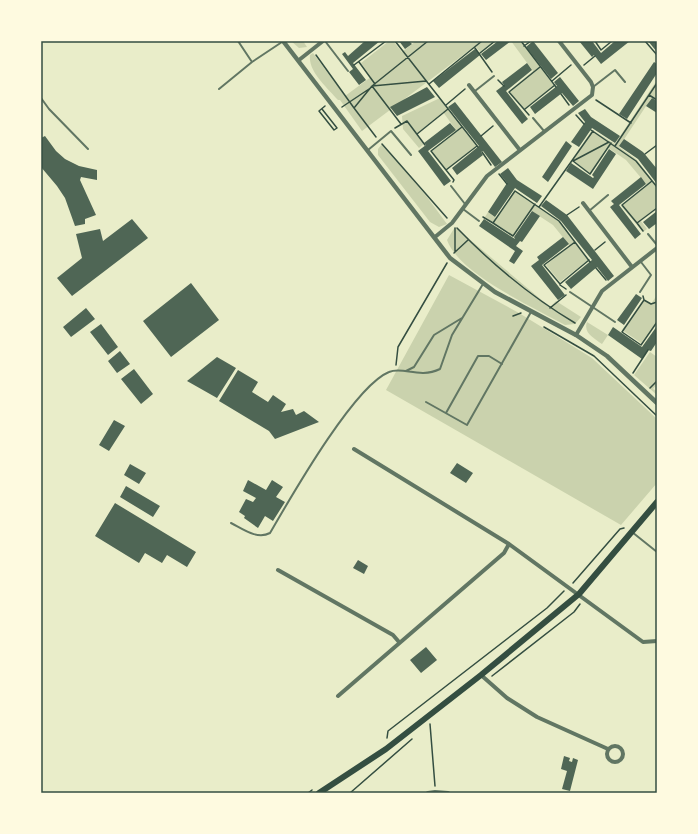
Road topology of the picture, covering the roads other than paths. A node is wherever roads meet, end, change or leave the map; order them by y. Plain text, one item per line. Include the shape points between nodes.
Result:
1 (238, 41) edge
2 (283, 41) edge
3 (324, 41) edge
4 (559, 41) edge
5 (299, 60) junction
6 (252, 62) junction
7 (348, 71) dead end
8 (494, 76) road end
9 (625, 82) dead end
10 (469, 86) road end
11 (593, 87) junction
12 (219, 89) dead end
13 (474, 92) junction
14 (41, 98) edge
15 (533, 118) road end
16 (544, 131) junction
17 (88, 149) dead end
18 (519, 149) junction
19 (367, 150) junction
20 (411, 154) dead end
21 (451, 186) road end
22 (608, 195) dead end
23 (583, 203) road end
24 (466, 205) junction
25 (463, 209) junction
26 (589, 210) junction
27 (479, 221) road end
28 (648, 234) road end
29 (435, 237) junction
30 (657, 247) edge
31 (640, 261) junction
32 (632, 267) junction
33 (483, 284) junction
34 (570, 292) road end
35 (640, 292) road end
36 (592, 308) junction
37 (532, 311) junction
38 (463, 317) junction
39 (614, 322) dead end
40 (576, 335) junction
41 (502, 364) junction
42 (405, 372) junction
43 (426, 402) dead end
44 (657, 403) edge
45 (446, 413) junction
46 (354, 449) dead end
47 (657, 502) edge
48 (232, 522) dead end
49 (629, 530) junction
50 (509, 544) junction
51 (657, 552) edge
52 (278, 570) dead end
53 (579, 594) junction
54 (657, 641) edge
55 (399, 642) junction
56 (481, 675) junction
57 (338, 696) dead end
58 (608, 749) junction
59 (317, 791) edge
60 (428, 793) edge
61 (448, 793) edge

1 - 6 lane
2 - 5 street
2 - 6 lane
3 - 5 street
3 - 7 lane
4 - 11 street
5 - 19 street
6 - 12 lane
8 - 13 lane
9 - 11 lane via 615,70
10 - 13 street
11 - 16 street via 592,95
13 - 18 street
14 - 17 lane
15 - 16 lane
16 - 18 street
18 - 24 street via 487,176
19 - 20 lane via 391,131
19 - 29 street
21 - 24 lane
22 - 26 lane
23 - 26 street
24 - 25 street
25 - 27 lane
25 - 29 street via 454,225
26 - 32 street
28 - 30 lane
29 - 33 street via 450,258
30 - 31 street
31 - 32 street
31 - 35 lane via 651,276
32 - 36 street via 602,291
33 - 37 street
33 - 38 lane
34 - 36 lane
36 - 39 lane
36 - 40 street
37 - 40 street
37 - 41 lane
38 - 42 lane via 434,335 414,367
38 - 42 lane via 452,335 440,369 422,374
40 - 44 street via 607,356
41 - 45 lane via 489,356 478,356
41 - 45 lane via 467,425
42 - 48 lane via 391,371 379,378 360,396 328,439 270,533 265,536 251,533
43 - 45 lane
46 - 50 street
47 - 49 main road
49 - 51 lane
49 - 53 main road
50 - 53 street
50 - 55 street via 504,553
52 - 55 street via 393,635
53 - 54 street via 643,642
53 - 56 main road
55 - 57 street
56 - 58 street via 506,698 537,717
56 - 59 main road via 386,749
58 - 58 street via 613,746 620,747 623,752 622,758 617,762 610,761 607,756
60 - 61 street

